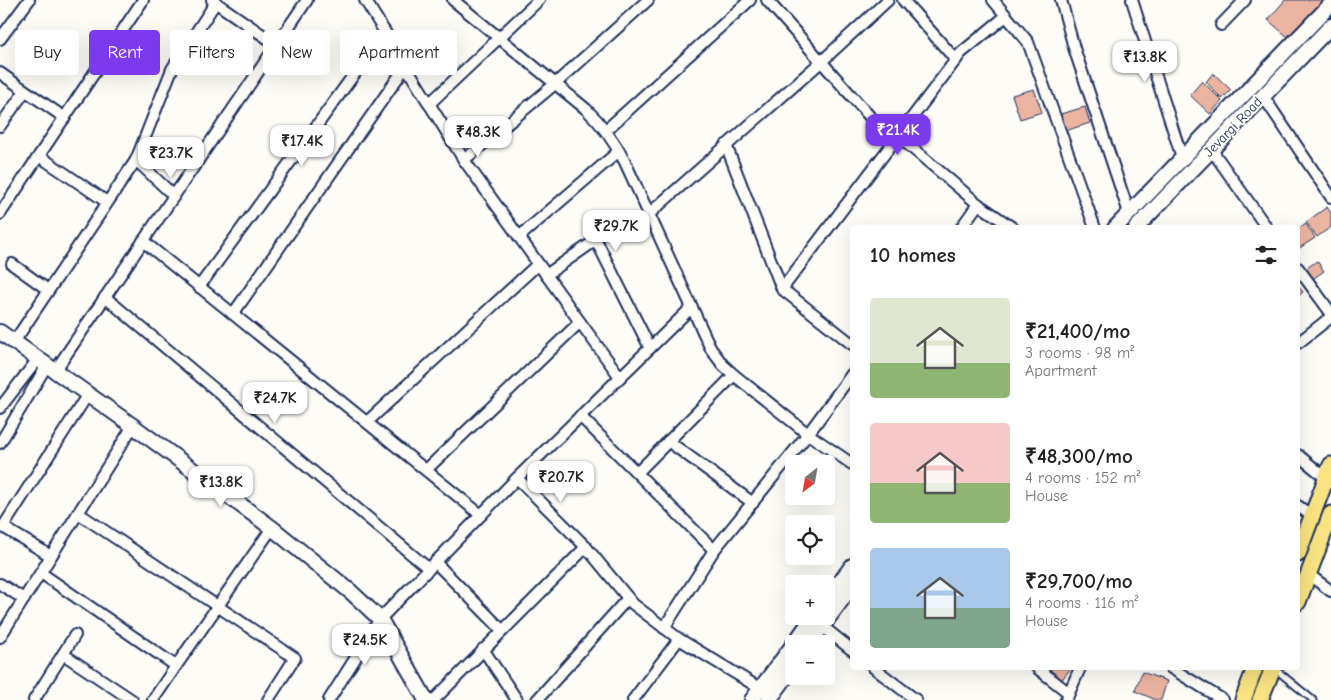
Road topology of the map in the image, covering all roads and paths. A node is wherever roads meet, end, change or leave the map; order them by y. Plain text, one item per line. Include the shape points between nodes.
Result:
1 (29, 0) edge
2 (144, 0) edge
3 (307, 0) edge
4 (365, 0) edge
5 (453, 0) edge
6 (539, 0) edge
7 (648, 0) edge
8 (750, 0) edge
9 (767, 0) edge
10 (888, 0) edge
11 (903, 0) edge
12 (993, 0) edge
13 (1061, 0) edge
14 (1132, 0) edge
15 (1245, 0) edge
16 (214, 1) edge
17 (1331, 4) edge
18 (1006, 16) junction
19 (1222, 25) dead end
20 (1331, 26) edge
21 (287, 30) edge
22 (384, 30) edge
23 (263, 35) edge
24 (498, 37) junction
25 (0, 39) edge
26 (956, 60) junction
27 (822, 61) junction
28 (263, 66) edge
29 (0, 73) edge
30 (354, 75) edge
31 (400, 75) edge
32 (411, 75) edge
33 (555, 84) junction
34 (25, 91) junction
35 (1263, 96) junction
36 (429, 104) junction
37 (65, 118) junction
38 (0, 126) edge
39 (606, 130) junction
40 (895, 140) junction
41 (726, 145) junction
42 (1211, 149) junction
43 (619, 151) junction
44 (39, 156) junction
45 (1182, 158) junction
46 (136, 160) junction
47 (464, 160) junction
48 (174, 196) junction
49 (1331, 197) edge
50 (107, 202) junction
51 (978, 204) junction
52 (1129, 212) junction
53 (0, 214) edge
54 (649, 214) junction
55 (963, 225) edge
56 (1009, 225) edge
57 (1095, 225) edge
58 (1118, 225) edge
59 (1139, 225) edge
60 (1265, 225) edge
61 (519, 237) junction
62 (143, 242) junction
63 (12, 264) dead end
64 (538, 264) junction
65 (1300, 271) edge
66 (546, 274) junction
67 (199, 286) junction
68 (782, 289) junction
69 (48, 290) junction
70 (105, 297) junction
71 (692, 307) junction
72 (1331, 313) edge
73 (233, 314) junction
74 (1331, 317) edge
75 (580, 322) junction
76 (1, 334) edge
77 (1300, 341) edge
78 (14, 342) junction
79 (850, 342) edge
80 (650, 348) junction
81 (46, 365) junction
82 (734, 375) junction
83 (620, 377) junction
84 (850, 377) edge
85 (88, 394) junction
86 (0, 408) edge
87 (580, 416) junction
88 (366, 422) junction
89 (133, 426) junction
90 (808, 434) junction
91 (668, 441) junction
92 (0, 443) edge
93 (1300, 456) edge
94 (850, 463) edge
95 (426, 470) junction
96 (1329, 471) edge
97 (637, 472) junction
98 (517, 478) junction
99 (753, 503) junction
100 (1300, 507) edge
101 (78, 513) junction
102 (1331, 514) edge
103 (481, 515) junction
104 (1312, 516) junction
105 (1, 526) edge
106 (272, 528) junction
107 (586, 547) junction
108 (1300, 549) edge
109 (714, 550) junction
110 (51, 556) junction
111 (432, 566) junction
112 (850, 569) edge
113 (41, 572) junction
114 (1308, 574) junction
115 (0, 584) edge
116 (850, 588) edge
117 (835, 589) edge
118 (1331, 591) edge
119 (1300, 596) edge
120 (628, 598) junction
121 (24, 599) junction
122 (835, 604) edge
123 (219, 607) junction
124 (380, 619) junction
125 (814, 625) edge
126 (823, 625) edge
127 (664, 628) junction
128 (502, 630) junction
129 (75, 635) dead end
130 (803, 635) edge
131 (0, 637) edge
132 (678, 639) junction
133 (850, 648) edge
134 (483, 649) junction
135 (63, 654) junction
136 (785, 664) edge
137 (176, 666) junction
138 (877, 670) edge
139 (1040, 670) edge
140 (1079, 670) edge
141 (1174, 670) edge
142 (1254, 670) edge
143 (1272, 670) edge
144 (1276, 670) edge
145 (785, 677) edge
146 (770, 696) edge
147 (1067, 696) edge
148 (34, 700) edge
149 (132, 700) edge
150 (153, 700) edge
151 (268, 700) edge
152 (329, 700) edge
153 (426, 700) edge
154 (434, 700) edge
155 (517, 700) edge
156 (537, 700) edge
157 (634, 700) edge
158 (752, 700) edge
159 (916, 700) edge
160 (1223, 700) edge
161 (1243, 700) edge
162 (1260, 700) edge
163 (1314, 700) edge

1 - 25 street
2 - 37 street
3 - 21 street
4 - 22 street
5 - 24 street
6 - 24 street
7 - 33 street
8 - 39 street
9 - 27 street
10 - 27 street
11 - 26 street
12 - 18 street
13 - 52 street
14 - 45 street
15 - 19 street
16 - 23 street
16 - 46 street via 172,69
17 - 45 main road
18 - 26 street
18 - 57 street via 1028,42
20 - 35 main road, Jevargi Road
24 - 33 street
24 - 36 street
26 - 40 street
27 - 40 street
27 - 41 street
28 - 48 street
29 - 34 street
30 - 67 street
31 - 73 street
32 - 36 street
33 - 39 street
33 - 47 street
34 - 37 street
34 - 38 street
35 - 42 main road, Jevargi Road
35 - 49 street
36 - 47 street
37 - 44 street
39 - 43 street
40 - 51 street
40 - 68 street
41 - 54 street
41 - 68 street
42 - 59 main road, Jevargi Road
42 - 60 street
43 - 54 street
43 - 61 street
44 - 50 street
44 - 53 street
45 - 52 main road
46 - 48 street
46 - 50 street
47 - 61 street
48 - 62 street
50 - 69 street
51 - 55 street
51 - 56 street
52 - 58 main road
54 - 71 street
61 - 64 street
62 - 67 street
62 - 70 street
63 - 69 street
64 - 66 street
64 - 88 street
65 - 72 street
66 - 75 street
66 - 80 street via 596,240
67 - 73 street
68 - 79 street
69 - 78 street
70 - 81 street
70 - 111 street
71 - 80 street
71 - 82 street via 711,350
73 - 88 street
74 - 77 street
75 - 83 street
75 - 95 street
76 - 78 main road
78 - 81 main road
80 - 83 street
81 - 85 main road
81 - 86 street
81 - 92 street
82 - 90 street
82 - 91 street
83 - 87 street
84 - 90 street
85 - 89 main road
85 - 105 street
87 - 97 street
87 - 98 street
88 - 95 street
89 - 101 street
89 - 106 main road
90 - 94 street
90 - 99 street
91 - 97 street
91 - 99 street
93 - 96 street
95 - 103 street
96 - 104 main road
97 - 109 street
98 - 103 street
98 - 107 street
99 - 109 street
100 - 104 street
101 - 110 street
101 - 123 street
102 - 114 main road
103 - 111 street
104 - 108 main road
105 - 110 street
106 - 123 street
106 - 124 main road
107 - 120 street
107 - 128 street
109 - 127 street
110 - 113 street
111 - 124 street
111 - 128 street
112 - 117 main road
113 - 121 street
113 - 137 street
114 - 118 street
114 - 119 main road
115 - 121 street
116 - 122 main road
120 - 127 street
120 - 156 street
121 - 131 street
123 - 137 street
123 - 151 street via 295,658
124 - 152 street
124 - 153 main road
125 - 130 main road
126 - 133 street
127 - 132 street
128 - 134 street
129 - 135 street
132 - 146 street
132 - 157 street
134 - 154 street
134 - 155 street
135 - 148 street
135 - 149 street
136 - 146 main road
137 - 150 street
138 - 159 street
139 - 147 street
140 - 147 street
141 - 160 street
142 - 161 main road
143 - 162 main road
144 - 163 lane
145 - 146 main road
146 - 158 main road

